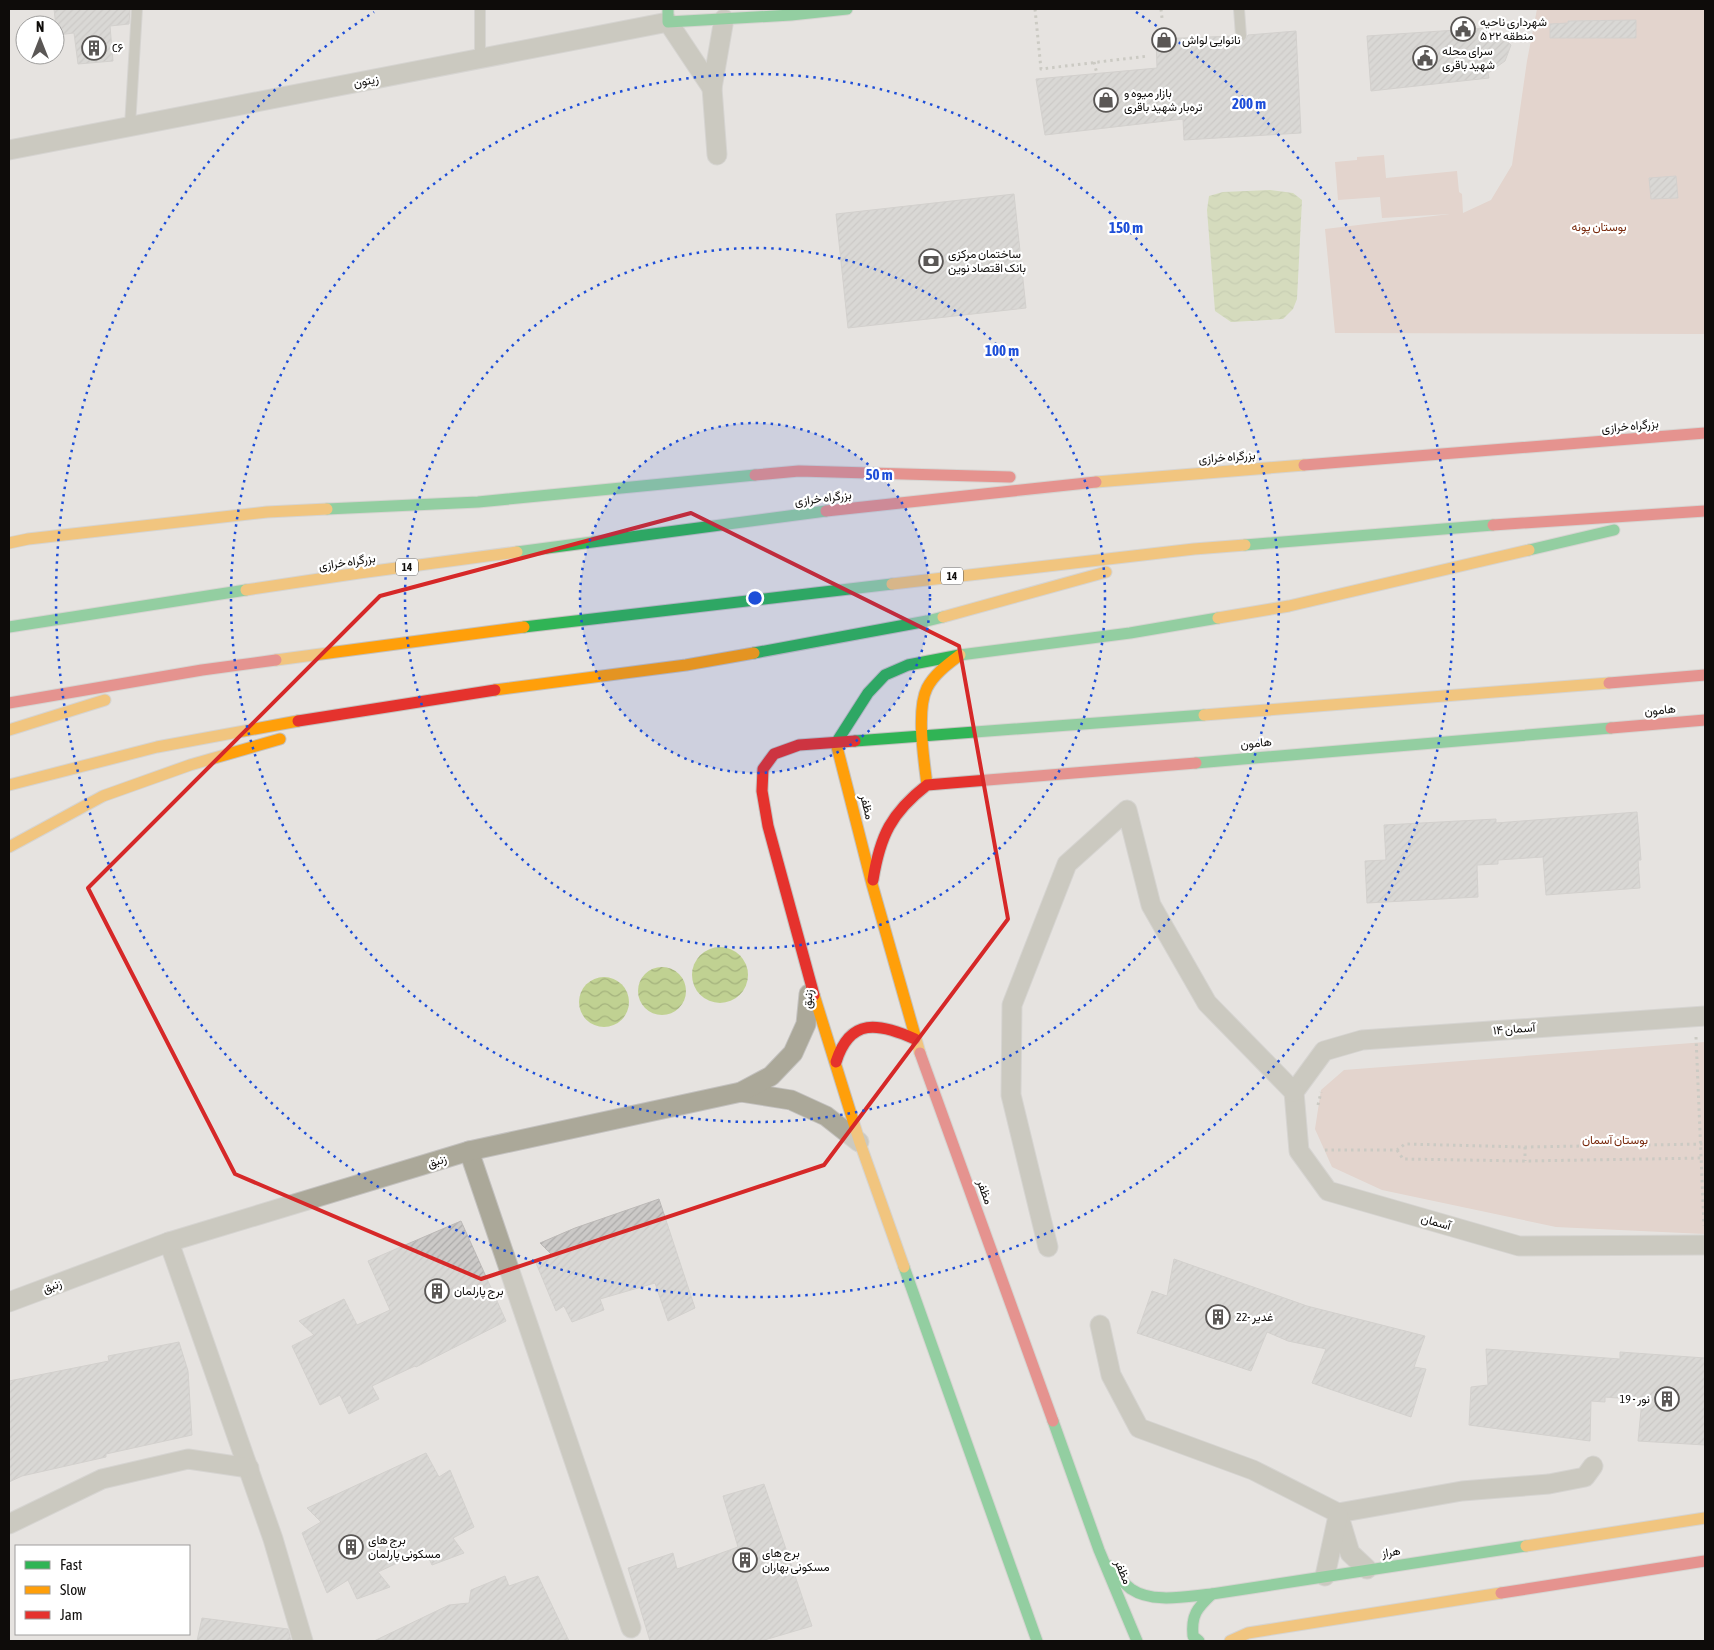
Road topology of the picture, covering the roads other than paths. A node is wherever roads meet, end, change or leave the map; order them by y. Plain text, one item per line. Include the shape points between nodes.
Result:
1 (137, 9) edge
2 (480, 9) edge
3 (847, 9) edge
4 (1239, 9) edge
5 (724, 14) edge
6 (668, 15) edge
7 (1241, 36) dead end
8 (480, 58) junction
9 (712, 88) junction
10 (130, 126) junction
11 (9, 150) edge
12 (717, 155) dead end
13 (1705, 433) edge
14 (1122, 479) junction
15 (1700, 511) edge
16 (9, 542) edge
17 (1194, 549) junction
18 (9, 627) edge
19 (960, 654) junction
20 (202, 670) junction
21 (1705, 675) edge
22 (454, 696) junction
23 (9, 703) edge
24 (1705, 720) edge
25 (322, 729) dead end
26 (9, 730) edge
27 (293, 736) dead end
28 (924, 736) junction
29 (836, 743) junction
30 (9, 785) edge
31 (927, 785) junction
32 (9, 847) edge
33 (872, 884) junction
34 (810, 983) junction
35 (1700, 1016) edge
36 (915, 1039) junction
37 (836, 1062) junction
38 (741, 1092) junction
39 (1294, 1092) junction
40 (860, 1143) junction
41 (470, 1151) junction
42 (168, 1242) junction
43 (1705, 1245) edge
44 (1048, 1248) dead end
45 (9, 1302) edge
46 (1100, 1325) dead end
47 (1592, 1466) dead end
48 (249, 1468) junction
49 (1338, 1513) junction
50 (1705, 1518) edge
51 (9, 1524) edge
52 (1099, 1550) junction
53 (1705, 1561) edge
54 (1367, 1569) junction
55 (1326, 1576) junction
56 (1212, 1594) junction
57 (631, 1628) dead end
58 (303, 1641) edge
59 (1037, 1641) edge
60 (1137, 1641) edge
61 (1199, 1641) edge
62 (1230, 1641) edge

1 - 10 lane
2 - 8 lane
3 - 5 main road, زیتون via 791,15
4 - 7 lane
5 - 6 main road, زیتون
5 - 9 street
6 - 8 street, زیتون
6 - 9 street
8 - 10 street, زیتون
9 - 12 street
10 - 11 street, زیتون
13 - 14 main road, بزرگراه خرازی / 14
14 - 16 main road via 799,472 478,502 266,512
14 - 18 main road, بزرگراه خرازی / 14 via 797,514 360,574
15 - 17 main road, 14
15 - 19 main road via 1289,606 1130,633
17 - 20 main road, 14 via 506,629
17 - 22 main road via 927,621 686,665
19 - 28 main road via 938,673 926,689 921,708
19 - 29 main road via 908,665 885,676 868,693
20 - 23 main road, 14
20 - 26 main road
21 - 28 main road
22 - 25 main road
22 - 30 main road via 184,741
24 - 31 main road, هامون
27 - 32 main road via 190,765 103,796
28 - 29 main road
28 - 31 main road
29 - 33 main road, مظفر
29 - 34 main road via 798,745 774,754 764,769 762,791 768,826
31 - 33 main road via 910,797 897,813 880,846
33 - 36 main road, مظفر
34 - 37 main road
34 - 38 street, زنبق via 806,1024 793,1053 771,1076
35 - 39 street, آسمان ۱۴ via 1362,1040 1324,1051
36 - 37 main road via 886,1027 871,1026 842,1044
36 - 52 main road, مظفر
37 - 40 main road
38 - 40 street via 791,1100 826,1116
38 - 41 street, زنبق
39 - 43 street, آسمان via 1299,1151 1328,1191 1519,1246
39 - 44 street via 1207,1003 1151,905 1127,810 1067,864 1012,1005 1011,1096
40 - 59 main road
41 - 42 street, زنبق
41 - 57 street
42 - 45 street, زنبق
42 - 48 street
46 - 49 street via 1112,1375 1139,1428 1253,1470
47 - 49 street via 1585,1477 1549,1484 1462,1491
48 - 51 street via 188,1459 111,1476
48 - 58 street
49 - 54 street via 1350,1554
49 - 55 street
50 - 54 main road, هراز
52 - 56 main road, هراز via 1120,1579 1134,1591 1177,1597
52 - 60 main road, مظفر
53 - 62 main road via 1248,1633
54 - 55 main road, هراز
55 - 56 main road, هراز
56 - 61 main road via 1191,1621 1193,1636

